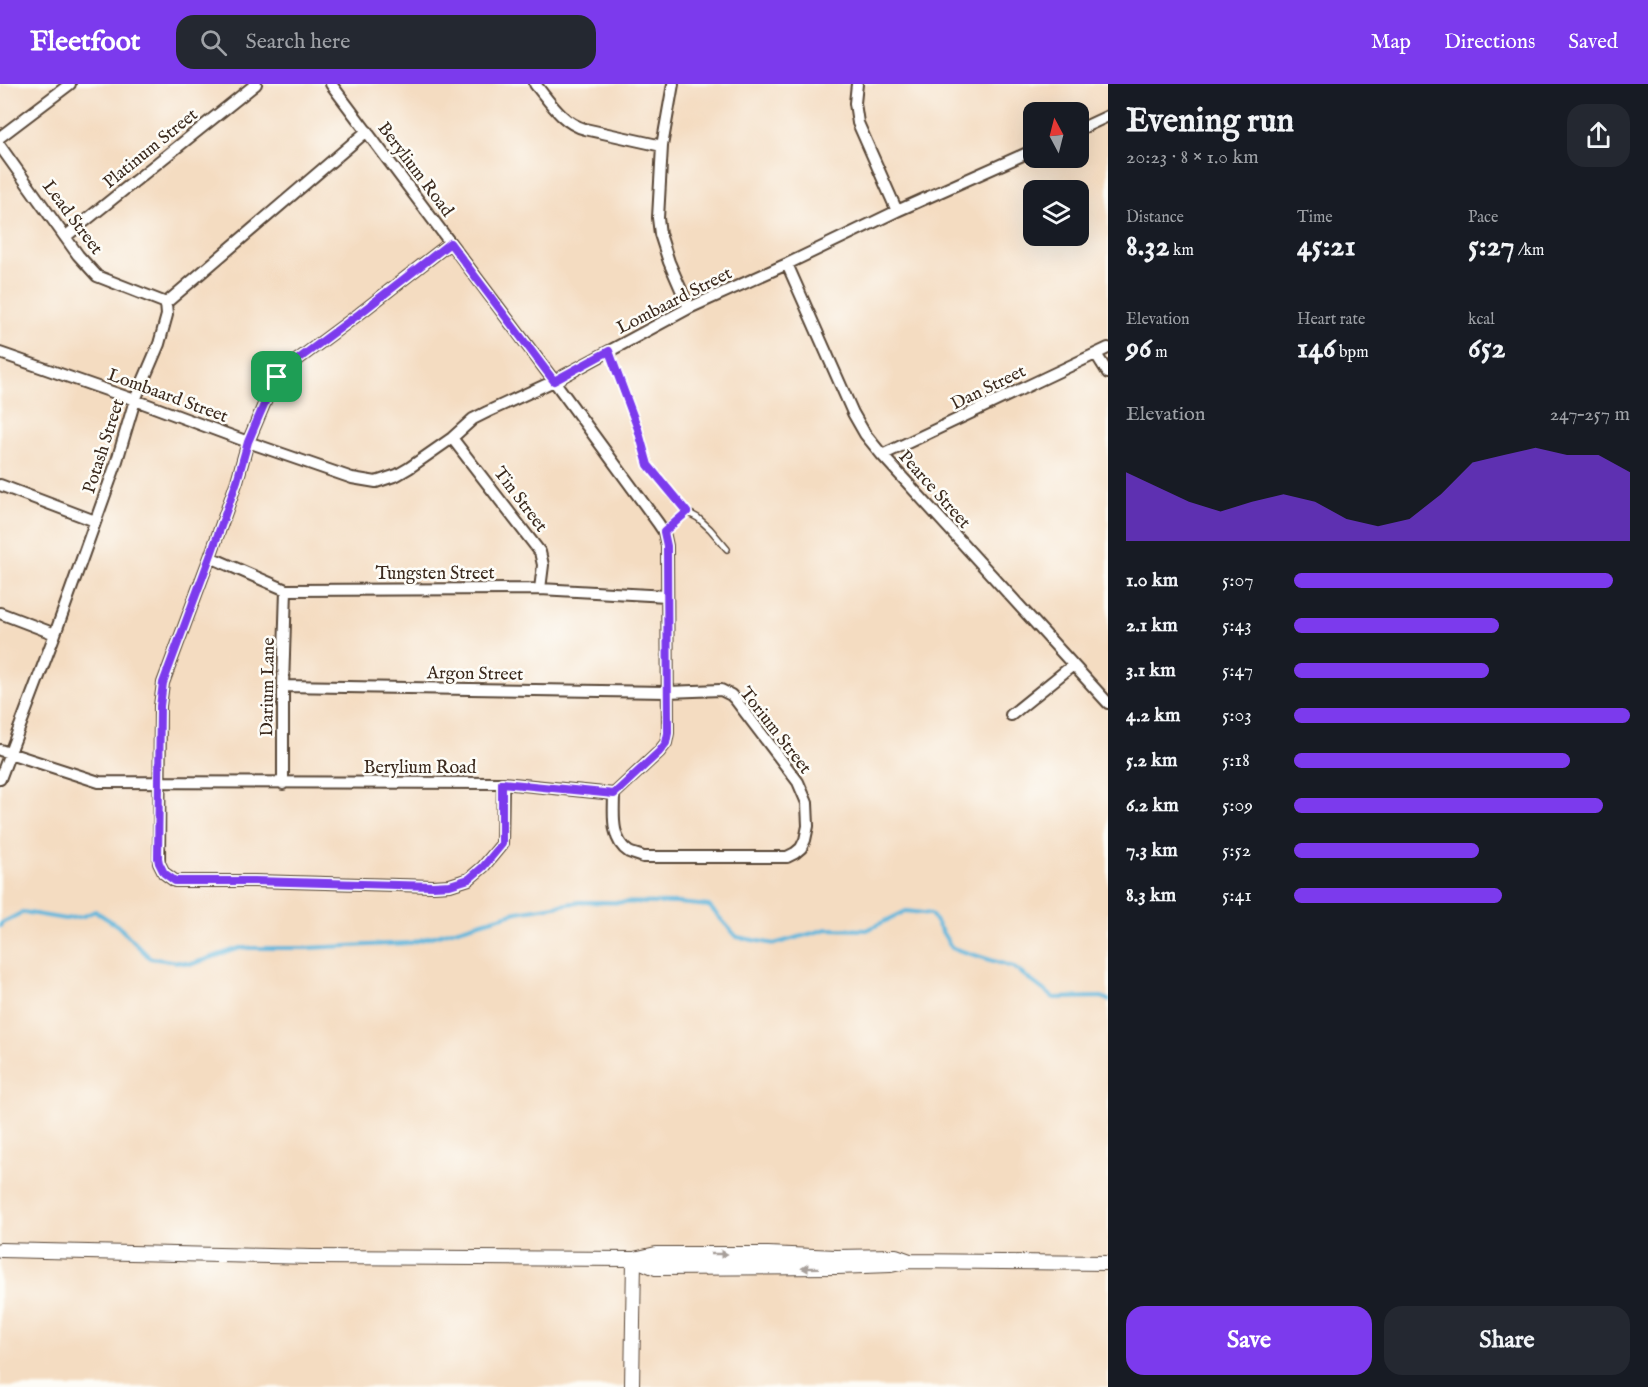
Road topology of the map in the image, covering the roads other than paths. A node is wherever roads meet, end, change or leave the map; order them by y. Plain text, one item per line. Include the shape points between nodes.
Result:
1 (70, 84) edge
2 (256, 84) edge
3 (331, 84) edge
4 (535, 84) edge
5 (673, 84) edge
6 (857, 84) edge
7 (1108, 116) edge
8 (1089, 125) edge
9 (367, 131) junction
10 (0, 137) edge
11 (0, 146) edge
12 (662, 146) junction
13 (1023, 155) edge
14 (897, 211) junction
15 (65, 237) junction
16 (450, 243) junction
17 (788, 264) junction
18 (166, 303) junction
19 (689, 308) junction
20 (1108, 348) edge
21 (609, 351) junction
22 (0, 353) edge
23 (1096, 354) junction
24 (1108, 374) edge
25 (554, 381) junction
26 (135, 400) junction
27 (452, 438) junction
28 (248, 442) junction
29 (882, 455) junction
30 (0, 485) edge
31 (687, 512) junction
32 (95, 521) junction
33 (664, 532) junction
34 (727, 549) dead end
35 (210, 557) junction
36 (540, 589) junction
37 (286, 590) junction
38 (667, 596) junction
39 (0, 613) edge
40 (56, 633) junction
41 (1074, 665) junction
42 (283, 686) junction
43 (667, 693) junction
44 (1108, 703) edge
45 (1011, 715) dead end
46 (5, 752) edge
47 (0, 779) edge
48 (160, 782) junction
49 (283, 783) junction
50 (502, 783) junction
51 (614, 794) junction
52 (0, 1250) edge
53 (634, 1259) junction
54 (1108, 1263) edge
55 (632, 1387) edge

1 - 10 street
2 - 15 street, Platinum Street
3 - 9 street, Berylium Road
4 - 12 street via 573,125
5 - 12 street
6 - 14 street via 858,123
7 - 8 street
9 - 16 street, Berylium Road
9 - 18 street
11 - 15 street, Lead Street
12 - 19 street via 660,234
13 - 14 street, Lombaard Street
14 - 17 street, Lombaard Street
15 - 18 street, Lead Street via 97,276
16 - 25 street, Berylium Road
16 - 28 street via 281,372
17 - 19 street, Lombaard Street
17 - 29 street, Pearce Street via 853,413
18 - 26 street, Potash Street via 159,344
19 - 21 street, Lombaard Street
20 - 23 street, Dan Street
21 - 25 street, Lombaard Street
21 - 31 lane via 648,465
22 - 26 street, Lombaard Street
23 - 24 street
23 - 29 street, Dan Street
25 - 27 street, Lombaard Street via 473,419
25 - 33 street, Berylium Road
26 - 28 street, Lombaard Street
26 - 32 street, Potash Street
27 - 28 street, Lombaard Street via 403,472 376,482 352,478
27 - 36 street, Tin Street via 540,552
28 - 35 street
29 - 41 street, Pearce Street
30 - 32 street
31 - 33 lane
31 - 34 lane via 710,529
32 - 40 street, Potash Street
33 - 38 street, Berylium Road
35 - 37 street, Tungsten Street
35 - 48 street via 163,683
36 - 37 street, Tungsten Street
36 - 38 street, Tungsten Street
37 - 42 street, Darium Lane
38 - 43 street, Berylium Road
39 - 40 street
40 - 46 street, Potash Street
41 - 44 street, Pearce Street
41 - 45 street
42 - 43 street, Argon Street
42 - 49 street, Darium Lane
43 - 51 street, Berylium Road via 666,743
43 - 51 street, Torium Street via 721,690 731,695 803,792 808,814 801,848 787,857 643,857 629,852 614,827
46 - 47 street, Potash Street
46 - 48 street, Berylium Road via 99,782
48 - 49 street, Berylium Road
48 - 50 street via 159,863 175,881 433,886 469,879 502,844
49 - 50 street, Berylium Road
50 - 51 street, Berylium Road
52 - 53 street
53 - 54 street via 656,1268 837,1267 910,1261
53 - 55 street

